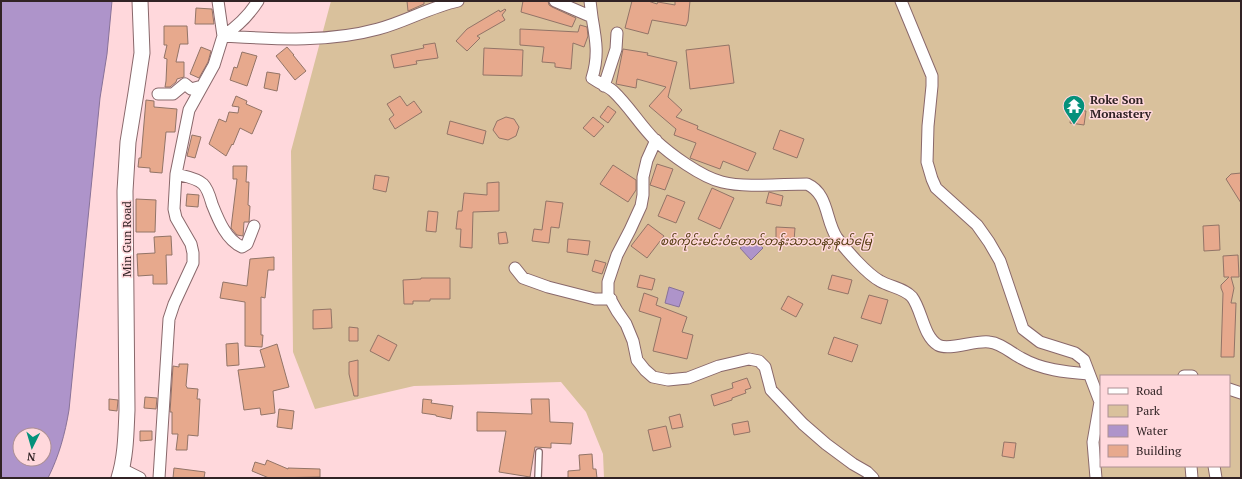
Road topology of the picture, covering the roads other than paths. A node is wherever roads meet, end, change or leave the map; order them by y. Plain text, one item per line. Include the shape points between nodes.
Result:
1 (140, 1) edge
2 (218, 1) edge
3 (258, 1) edge
4 (458, 1) edge
5 (555, 1) edge
6 (590, 1) edge
7 (902, 1) edge
8 (592, 17) junction
9 (617, 33) dead end
10 (223, 36) junction
11 (202, 86) junction
12 (604, 86) junction
13 (158, 94) dead end
14 (656, 140) junction
15 (176, 174) junction
16 (254, 226) dead end
17 (515, 268) dead end
18 (611, 299) junction
19 (1089, 374) junction
20 (1230, 389) edge
21 (1241, 393) edge
22 (1100, 400) edge
23 (1100, 407) edge
24 (539, 452) dead end
25 (1191, 467) edge
26 (1214, 467) edge
27 (121, 474) edge
28 (140, 478) edge
29 (159, 478) edge
30 (538, 478) edge
31 (873, 478) edge
32 (1096, 478) edge
33 (1192, 478) edge
34 (1216, 478) edge

1 - 27 street, Min Gun Road via 142,53 128,142 125,191 127,410
2 - 10 street
3 - 10 street via 252,11
4 - 10 street via 378,29 344,36 305,39
5 - 8 street
6 - 8 street
7 - 19 street via 932,76 927,162 936,188 977,225 1000,261 1023,329 1040,342 1075,353 1084,360
8 - 12 street via 597,42 597,64 592,78
9 - 12 street via 616,49
10 - 11 street via 214,65
11 - 13 street via 191,89 185,84 173,94
11 - 15 street via 189,110
12 - 14 street via 612,90
14 - 18 street via 646,160 641,206 617,254 608,282 608,295
14 - 19 street via 701,174 716,181 743,185 807,184 813,187 824,201 837,237 879,280 907,292 913,298 926,331 938,345 947,347 989,342 1036,365
15 - 16 street via 203,185 222,224 238,245 245,247
15 - 29 street via 174,209 176,218 191,244 193,263 169,319
17 - 18 street via 523,278 548,287 595,299
18 - 31 street via 633,341 637,360 654,377 668,380 688,378 719,366 748,359 759,361 765,367 771,390 803,424
19 - 22 street
20 - 21 street
23 - 32 street via 1093,442
24 - 30 lane
25 - 33 street
26 - 34 street
27 - 28 street

